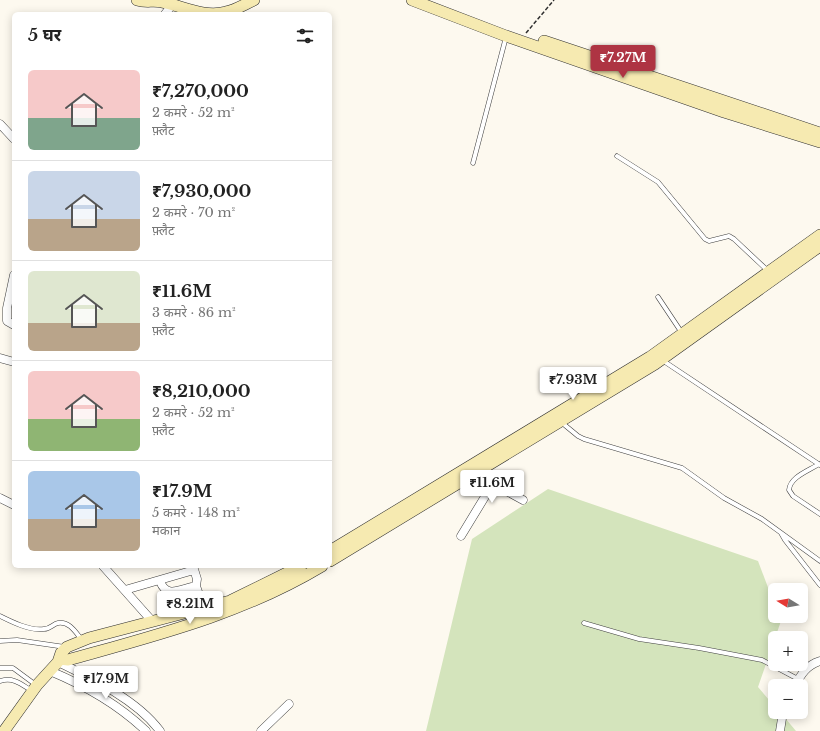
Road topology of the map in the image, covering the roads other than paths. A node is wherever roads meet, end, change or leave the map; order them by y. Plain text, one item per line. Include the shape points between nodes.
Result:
1 (137, 0) edge
2 (254, 0) edge
3 (412, 0) edge
4 (435, 0) edge
5 (159, 1) edge
6 (172, 5) junction
7 (167, 12) edge
8 (197, 12) edge
9 (226, 12) edge
10 (506, 36) junction
11 (0, 124) edge
12 (820, 133) edge
13 (12, 137) edge
14 (820, 142) edge
15 (617, 156) dead end
16 (473, 163) dead end
17 (820, 235) edge
18 (820, 246) edge
19 (769, 272) junction
20 (12, 285) edge
21 (658, 297) dead end
22 (12, 325) edge
23 (685, 338) junction
24 (0, 358) edge
25 (662, 360) junction
26 (12, 361) edge
27 (560, 422) junction
28 (819, 465) edge
29 (484, 468) junction
30 (490, 482) junction
31 (0, 498) edge
32 (523, 500) dead end
33 (12, 504) edge
34 (820, 514) edge
35 (781, 533) junction
36 (461, 536) dead end
37 (332, 550) edge
38 (332, 560) edge
39 (820, 561) edge
40 (105, 568) edge
41 (193, 568) edge
42 (297, 568) edge
43 (318, 568) edge
44 (160, 581) junction
45 (820, 585) edge
46 (196, 586) junction
47 (125, 590) junction
48 (204, 609) junction
49 (0, 616) edge
50 (152, 622) junction
51 (584, 622) dead end
52 (139, 625) junction
53 (143, 638) junction
54 (0, 640) edge
55 (82, 640) junction
56 (66, 647) junction
57 (59, 661) junction
58 (820, 661) edge
59 (0, 668) edge
60 (50, 671) junction
61 (790, 679) edge
62 (799, 679) edge
63 (0, 680) edge
64 (34, 688) junction
65 (289, 704) dead end
66 (782, 719) edge
67 (4, 731) edge
68 (146, 731) edge
69 (160, 731) edge
70 (261, 731) edge
71 (780, 731) edge

1 - 5 street via 144,3
2 - 9 street
3 - 10 street
4 - 12 street via 524,34
5 - 6 street
6 - 7 street
6 - 8 street
10 - 14 street via 724,112
10 - 16 lane
11 - 13 street
15 - 19 lane via 658,182 705,239 709,241 729,236
17 - 19 street
18 - 23 street
19 - 23 street
20 - 22 street via 6,314 7,321
21 - 23 lane
23 - 25 street
23 - 37 street
24 - 26 street
25 - 27 street
25 - 28 lane
27 - 29 street
27 - 35 lane via 584,439 682,468 724,498 756,515
28 - 34 lane via 792,480 789,490 793,496
29 - 30 street
29 - 38 street
30 - 32 street
30 - 36 street via 486,495
31 - 33 street
35 - 39 lane
35 - 45 lane
40 - 47 street
41 - 44 street
41 - 46 street via 197,579
42 - 48 street via 230,601
43 - 53 street via 267,596 221,615
44 - 46 street via 165,590 169,591
44 - 47 street
46 - 48 street
47 - 50 street
48 - 50 street
49 - 55 lane via 33,628 44,629 63,623 72,627
50 - 52 street
51 - 61 lane via 639,639 762,660
52 - 53 street
52 - 55 street
53 - 57 street
54 - 56 lane
55 - 56 street
56 - 57 street
57 - 60 street
57 - 69 street via 95,680 142,711
58 - 62 street via 809,666
59 - 64 lane via 13,668
60 - 64 street
60 - 68 street via 103,697
63 - 64 lane via 11,679
64 - 67 street
65 - 70 street
66 - 71 street

